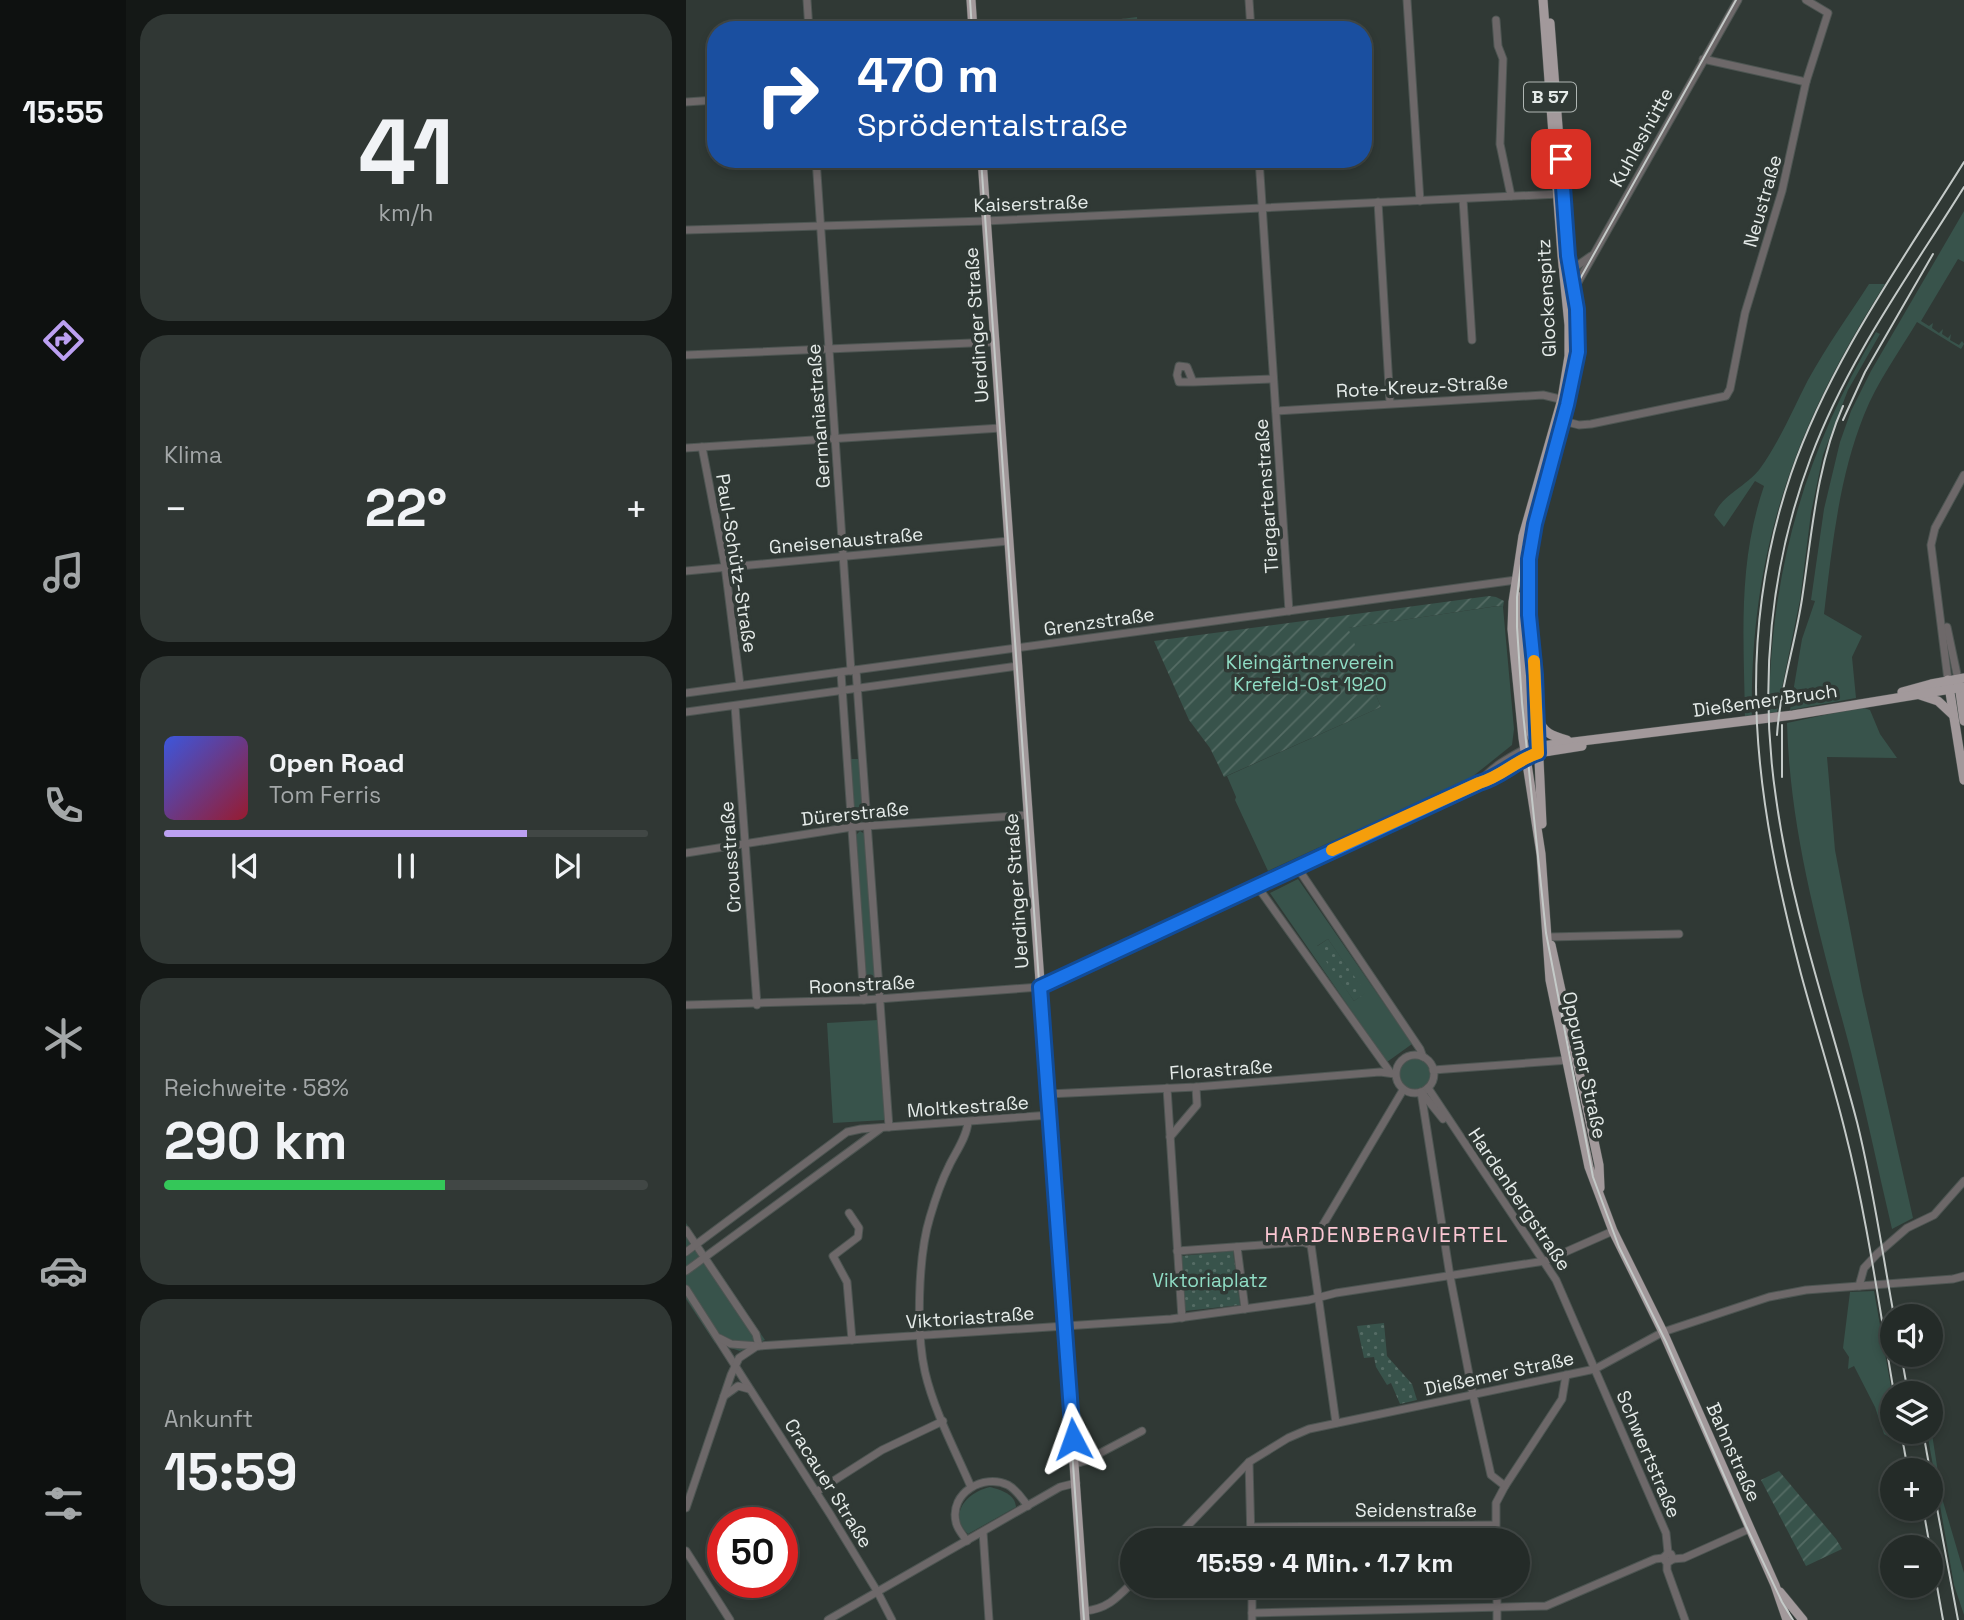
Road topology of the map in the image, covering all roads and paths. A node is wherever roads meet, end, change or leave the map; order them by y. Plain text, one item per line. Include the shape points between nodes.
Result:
1 (807, 0) edge
2 (971, 0) edge
3 (1249, 0) edge
4 (1407, 0) edge
5 (1542, 0) edge
6 (1549, 0) edge
7 (1738, 0) edge
8 (1806, 0) edge
9 (1496, 20) dead end
10 (808, 21) edge
11 (972, 21) edge
12 (1250, 21) edge
13 (1703, 59) junction
14 (1806, 82) junction
15 (707, 101) edge
16 (686, 103) edge
17 (817, 168) edge
18 (983, 168) edge
19 (1260, 168) edge
20 (1560, 194) junction
21 (1511, 196) junction
22 (1463, 198) junction
23 (1420, 201) junction
24 (1378, 202) junction
25 (1262, 209) junction
26 (987, 221) junction
27 (820, 225) junction
28 (686, 230) edge
29 (1594, 253) junction
30 (1570, 273) junction
31 (1570, 292) junction
32 (1472, 340) dead end
33 (995, 342) junction
34 (829, 349) junction
35 (686, 355) edge
36 (1273, 379) junction
37 (1193, 382) dead end
38 (1565, 402) junction
39 (1390, 403) junction
40 (1276, 411) junction
41 (1563, 421) junction
42 (1001, 428) junction
43 (835, 437) junction
44 (686, 447) edge
45 (702, 447) junction
46 (1964, 475) edge
47 (1009, 541) junction
48 (843, 556) junction
49 (724, 566) junction
50 (686, 571) edge
51 (1528, 579) joint
52 (1516, 583) junction
53 (1289, 611) junction
54 (1017, 648) junction
55 (1018, 666) junction
56 (854, 671) junction
57 (841, 673) junction
58 (1957, 684) edge
59 (740, 685) junction
60 (857, 688) junction
61 (843, 690) junction
62 (686, 693) edge
63 (1918, 694) junction
64 (1883, 699) junction
65 (735, 706) junction
66 (686, 712) edge
67 (1536, 714) junction
68 (1954, 716) junction
69 (1964, 721) edge
70 (1651, 733) junction
71 (1572, 742) junction
72 (1538, 750) junction
73 (1525, 753) junction
74 (1964, 780) edge
75 (1028, 815) junction
76 (867, 826) junction
77 (852, 827) junction
78 (745, 842) junction
79 (686, 853) edge
80 (1541, 853) junction
81 (1297, 867) junction
82 (1257, 886) junction
83 (1679, 934) dead end
84 (1548, 937) junction
85 (1040, 987) junction
86 (879, 999) junction
87 (864, 1000) junction
88 (686, 1005) edge
89 (757, 1005) junction
90 (1423, 1057) junction
91 (1577, 1059) junction
92 (1566, 1060) junction
93 (1433, 1070) junction
94 (1393, 1073) junction
95 (1196, 1087) junction
96 (1167, 1088) junction
97 (1403, 1090) junction
98 (1424, 1091) junction
99 (1048, 1094) junction
100 (1050, 1115) junction
101 (968, 1122) junction
102 (885, 1128) junction
103 (1170, 1137) junction
104 (1964, 1181) edge
105 (765, 1191) junction
106 (1601, 1198) junction
107 (776, 1205) junction
108 (849, 1213) dead end
109 (686, 1230) edge
110 (1613, 1231) junction
111 (696, 1245) junction
112 (1311, 1245) junction
113 (1237, 1247) junction
114 (1177, 1251) junction
115 (686, 1252) edge
116 (704, 1257) junction
117 (1545, 1261) junction
118 (686, 1271) edge
119 (1450, 1276) junction
120 (1964, 1276) edge
121 (1858, 1286) junction
122 (686, 1289) edge
123 (1318, 1297) junction
124 (1245, 1309) junction
125 (1182, 1318) junction
126 (1065, 1326) junction
127 (1663, 1332) junction
128 (920, 1336) junction
129 (719, 1338) junction
130 (852, 1340) junction
131 (759, 1346) junction
132 (736, 1365) junction
133 (1595, 1369) junction
134 (1566, 1375) junction
135 (751, 1390) junction
136 (1473, 1395) junction
137 (723, 1397) junction
138 (943, 1421) junction
139 (1336, 1423) junction
140 (1142, 1431) dead end
141 (1249, 1462) junction
142 (1074, 1464) junction
143 (1076, 1483) junction
144 (1505, 1486) junction
145 (971, 1487) junction
146 (688, 1491) edge
147 (816, 1492) junction
148 (1028, 1506) junction
149 (686, 1508) edge
150 (1495, 1525) junction
151 (1251, 1527) joint
152 (1186, 1528) edge
153 (1495, 1528) edge
154 (1749, 1529) junction
155 (983, 1532) junction
156 (967, 1541) junction
157 (686, 1551) edge
158 (1668, 1559) junction
159 (1775, 1585) junction
160 (877, 1591) junction
161 (1120, 1595) edge
162 (1252, 1598) edge
163 (1497, 1598) edge
164 (1497, 1606) junction
165 (1085, 1615) edge
166 (1252, 1616) edge
167 (730, 1620) edge
168 (828, 1620) edge
169 (892, 1620) edge
170 (989, 1620) edge
171 (1497, 1620) edge
172 (1685, 1620) edge
173 (1787, 1620) edge
174 (1803, 1620) edge

1 - 10 street
2 - 11 main road
3 - 12 street
4 - 23 street
5 - 20 main road, Glockenspitz / B 57
6 - 20 main road, Glockenspitz / B 57
7 - 13 street, Kuhleshütte
8 - 14 street, Neustraße via 1828,13
9 - 21 street via 1503,58 1500,144
13 - 14 street
13 - 29 street, Kuhleshütte
14 - 41 street, Neustraße via 1785,179 1726,396 1591,424
15 - 16 street
17 - 27 street, Germaniastraße
18 - 26 main road, Uerdinger Straße
19 - 25 street, Tiergartenstraße
20 - 21 street, Kaiserstraße
20 - 30 main road, Glockenspitz / B 57
20 - 31 main road, Glockenspitz / B 57
21 - 22 street, Kaiserstraße
22 - 23 street, Kaiserstraße
22 - 32 street
23 - 24 street, Kaiserstraße
24 - 25 street, Kaiserstraße
24 - 39 street
25 - 26 street, Kaiserstraße
25 - 36 street, Tiergartenstraße
26 - 27 street, Kaiserstraße
26 - 33 main road, Uerdinger Straße
27 - 28 street, Kaiserstraße
27 - 34 street, Germaniastraße
29 - 30 street
29 - 31 street, Kuhleshütte
30 - 31 main road, Glockenspitz / B 57
31 - 38 main road, Glockenspitz / B 57 via 1578,324 1578,352
33 - 34 street
33 - 42 main road, Uerdinger Straße
34 - 35 street
34 - 43 street, Germaniastraße
36 - 37 street
36 - 40 street, Tiergartenstraße
38 - 39 street, Rote-Kreuz-Straße via 1543,395
38 - 41 main road, Glockenspitz / B 57
38 - 52 main road, Glockenspitz / B 57 via 1527,522
39 - 40 street, Rote-Kreuz-Straße
40 - 53 street, Tiergartenstraße
41 - 51 main road, Glockenspitz / B 57 via 1533,536
42 - 43 street
42 - 47 main road, Uerdinger Straße
43 - 45 street
43 - 48 street, Germaniastraße
44 - 45 street
45 - 49 street, Paul-Schütz-Straße
46 - 58 street via 1935,528 1931,545
47 - 48 street, Gneisenaustraße
47 - 54 main road, Uerdinger Straße
48 - 49 street, Gneisenaustraße
48 - 56 street, Germaniastraße
49 - 50 street, Gneisenaustraße
49 - 59 street, Paul-Schütz-Straße
51 - 67 main road, Oppumer Straße / B 57
52 - 53 street, Grenzstraße
52 - 72 main road, B 57 via 1531,733
52 - 73 main road, Oppumer Straße via 1512,629
53 - 54 street, Grenzstraße
54 - 55 main road, Uerdinger Straße
54 - 56 street, Grenzstraße
55 - 60 street
55 - 75 main road, Uerdinger Straße
56 - 57 street, Grenzstraße
56 - 60 street, Germaniastraße
57 - 59 street, Grenzstraße
57 - 61 street
58 - 63 main road, Dießemer Bruch
58 - 64 main road, Dießemer Bruch via 1931,684
58 - 68 main road
58 - 69 main road
59 - 62 street, Grenzstraße
60 - 61 street
60 - 76 street, Germaniastraße
61 - 65 street
61 - 77 street
63 - 64 main road, Dießemer Bruch
63 - 68 main road via 1938,701
64 - 70 main road, Dießemer Bruch
65 - 66 street
65 - 78 street, Crousstraße
67 - 71 main road via 1549,734
67 - 72 main road, Oppumer Straße / B 57
68 - 74 main road
70 - 71 main road, Dießemer Bruch
70 - 72 main road, Dießemer Bruch
71 - 72 main road, Dießemer Bruch
72 - 73 main road, Dießemer Bruch
72 - 80 main road, Oppumer Straße
73 - 80 main road, Oppumer Straße
73 - 81 street via 1491,779
75 - 76 street, Dürerstraße
75 - 85 main road, Uerdinger Straße
76 - 77 street, Dürerstraße
76 - 86 street, Germaniastraße
77 - 78 street, Dürerstraße
77 - 87 street
78 - 79 street, Dürerstraße
78 - 89 street, Crousstraße
80 - 84 main road, Oppumer Straße
81 - 82 street
81 - 90 street
82 - 85 street
82 - 94 street
83 - 84 street
84 - 91 main road, Oppumer Straße
84 - 92 main road, Oppumer Straße via 1550,980
85 - 86 street, Roonstraße
85 - 99 main road, Uerdinger Straße
86 - 87 street, Roonstraße
86 - 102 street, Germaniastraße
87 - 89 street, Roonstraße
88 - 89 street, Roonstraße
90 - 93 street
90 - 94 street via 1405,1058
91 - 92 street
91 - 106 main road, Oppumer Straße
92 - 93 street
92 - 106 main road, Oppumer Straße via 1589,1167
93 - 98 street via 1433,1079
94 - 95 street, Florastraße
94 - 97 street
95 - 96 street, Florastraße
95 - 103 street via 1197,1105
96 - 99 street, Florastraße
96 - 103 street
97 - 98 street
97 - 112 street
98 - 117 street, Hardenbergstraße via 1452,1124
98 - 119 street
99 - 100 main road, Uerdinger Straße
100 - 101 street, Moltkestraße
100 - 126 main road, Uerdinger Straße
101 - 102 street, Moltkestraße
101 - 128 street via 929,1219 920,1286
102 - 105 street, Moltkestraße via 854,1130
102 - 107 street
103 - 114 street
104 - 121 street via 1934,1214 1907,1228 1877,1254 1864,1268
105 - 107 street
105 - 111 street, Moltkestraße
106 - 110 main road, Oppumer Straße
107 - 116 street
108 - 130 street via 859,1228 858,1237 833,1256 847,1282
109 - 111 street
110 - 117 street
110 - 127 main road, Oppumer Straße
111 - 115 street, Moltkestraße
111 - 116 street
112 - 113 street
112 - 123 street
113 - 114 street
113 - 124 street
114 - 125 street
116 - 118 street
116 - 131 street via 756,1334
117 - 119 street
117 - 133 street, Hardenbergstraße
119 - 123 street
119 - 136 street
120 - 121 street, Dießemer Straße
121 - 127 street, Dießemer Straße via 1769,1297
122 - 129 street, Cracauer Straße
123 - 124 street
123 - 139 street
124 - 125 street
125 - 126 street, Viktoriastraße
126 - 128 street, Viktoriastraße
126 - 142 main road, Uerdinger Straße
127 - 133 street, Dießemer Straße
127 - 154 main road, Bahnstraße
128 - 130 street, Viktoriastraße
128 - 138 street via 925,1372
129 - 131 street, Viktoriastraße via 731,1344
129 - 132 street, Cracauer Straße
130 - 131 street, Viktoriastraße
131 - 132 street via 747,1351
132 - 135 street, Cracauer Straße
132 - 137 street
133 - 134 street, Dießemer Straße
133 - 158 street, Schwertstraße via 1665,1533
134 - 136 street, Dießemer Straße
134 - 144 street, Seidenstraße via 1562,1399
135 - 137 street via 738,1386
135 - 147 street, Cracauer Straße
136 - 139 street, Dießemer Straße
136 - 144 street via 1491,1475
137 - 146 street
138 - 145 street
138 - 147 street via 882,1450
139 - 141 street, Dießemer Straße via 1288,1438
140 - 142 street
141 - 151 street
141 - 152 street, Dießemer Straße
142 - 143 main road, Uerdinger Straße
143 - 148 street
143 - 165 main road, Uerdinger Straße
144 - 150 street, Seidenstraße via 1496,1503
145 - 148 street via 986,1482 1008,1485
145 - 156 street via 956,1506 955,1520
146 - 149 street
147 - 160 street, Cracauer Straße
148 - 155 street
150 - 151 street, Seidenstraße
150 - 153 street
154 - 158 street via 1684,1558
154 - 159 main road, Bahnstraße
155 - 156 street
155 - 170 street
156 - 160 street
157 - 167 street
158 - 164 street via 1642,1564 1546,1606
158 - 172 street, Schwertstraße via 1667,1570
159 - 173 main road, Bahnstraße
159 - 174 main road, Bahnstraße
160 - 168 street
160 - 169 street, Cracauer Straße
161 - 165 street
162 - 166 street
163 - 164 street
164 - 166 street
164 - 171 street

